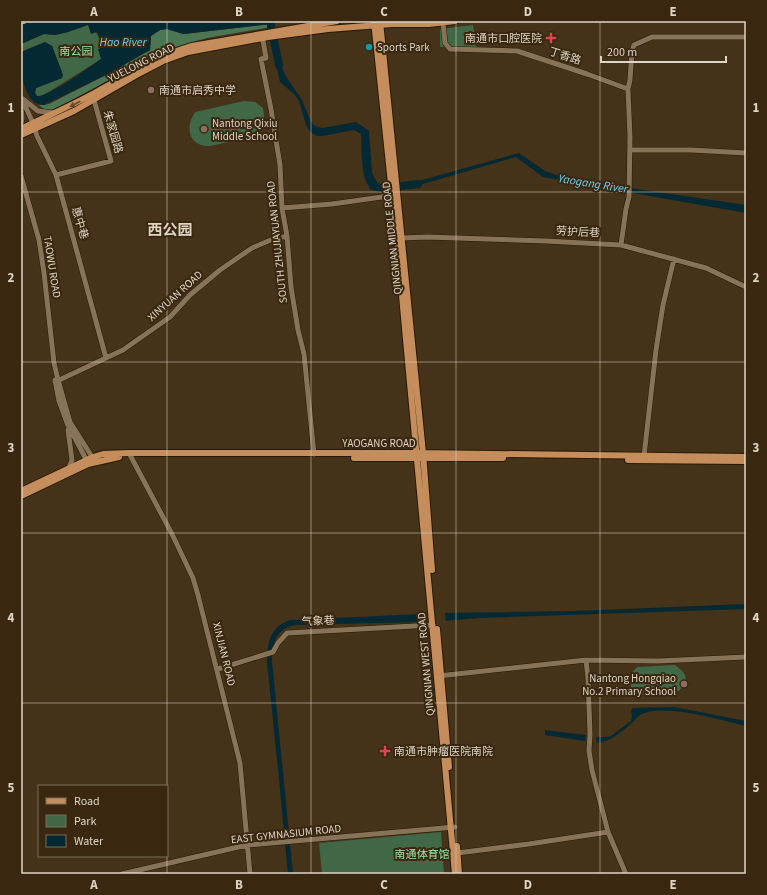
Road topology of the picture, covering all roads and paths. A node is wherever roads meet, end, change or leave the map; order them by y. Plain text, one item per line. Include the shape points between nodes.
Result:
1 (338, 21) edge
2 (455, 21) edge
3 (443, 22) junction
4 (377, 23) edge
5 (282, 33) junction
6 (265, 36) junction
7 (746, 37) edge
8 (628, 89) junction
9 (21, 97) edge
10 (94, 100) junction
11 (21, 102) edge
12 (21, 107) edge
13 (59, 112) junction
14 (21, 124) edge
15 (34, 126) junction
16 (21, 129) edge
17 (21, 135) edge
18 (630, 150) junction
19 (746, 153) edge
20 (56, 175) junction
21 (21, 177) edge
22 (395, 195) junction
23 (282, 208) junction
24 (287, 236) junction
25 (402, 238) junction
26 (620, 245) junction
27 (674, 259) junction
28 (746, 287) edge
29 (106, 358) junction
30 (57, 381) junction
31 (66, 423) junction
32 (314, 454) junction
33 (130, 455) junction
34 (420, 456) junction
35 (644, 456) junction
36 (746, 457) edge
37 (90, 461) junction
38 (746, 461) edge
39 (69, 468) junction
40 (21, 491) edge
41 (21, 496) edge
42 (433, 625) junction
43 (746, 657) edge
44 (586, 660) junction
45 (218, 669) junction
46 (439, 676) junction
47 (453, 827) junction
48 (608, 832) junction
49 (247, 845) junction
50 (457, 852) junction
51 (122, 874) edge
52 (250, 874) edge
53 (455, 874) edge
54 (459, 874) edge
55 (626, 874) edge

1 - 5 main road, YUELONG ROAD
2 - 3 main road, YUELONG ROAD
3 - 4 main road, YUELONG ROAD
3 - 8 street, 丁香路 via 445,43 450,49 517,51
4 - 5 main road, YUELONG ROAD
4 - 22 main road, QINGNIAN MIDDLE ROAD
5 - 6 main road, YUELONG ROAD
6 - 10 main road, YUELONG ROAD via 176,55 140,72
6 -> 13 main road, YUELONG ROAD via 192,46 169,53
6 - 23 street, SOUTH ZHUJIAYUAN ROAD via 266,58 261,59 280,165
7 - 8 street via 652,37 642,40 634,45 632,51
8 - 18 street
9 - 11 street
9 - 13 street via 38,111
9 - 15 street, 惠中巷
10 - 15 main road, YUELONG ROAD via 74,111
10 - 20 street, 朱家园路 via 111,161
12 - 14 street
13 - 15 main road, YUELONG ROAD
15 - 16 main road, YUELONG ROAD
15 - 17 main road, YUELONG ROAD
15 - 20 street, 惠中巷
18 - 19 street
18 - 26 street via 630,197
20 - 29 street, 惠中巷
21 - 30 street, TAOWU ROAD via 39,240
22 - 23 street
22 - 25 main road, QINGNIAN MIDDLE ROAD
22 - 34 main road, QINGNIAN MIDDLE ROAD
23 - 24 street, SOUTH ZHUJIAYUAN ROAD
24 - 29 street, XINYUAN ROAD via 252,248 190,295 170,317 123,350
24 - 32 street, SOUTH ZHUJIAYUAN ROAD via 291,287 304,354
25 - 26 street, 劳护后巷 via 500,239
25 - 34 main road, QINGNIAN MIDDLE ROAD
26 - 27 street, 劳护后巷
27 - 28 street, 劳护后巷 via 706,268
27 - 35 street via 656,350
29 - 30 street, XINYUAN ROAD
30 - 31 street, TAOWU ROAD via 59,401
30 - 37 street, TAOWU ROAD via 70,422
31 - 37 street, TAOWU ROAD
31 - 39 street via 72,452
32 - 33 main road, YAOGANG ROAD
32 - 34 main road, YAOGANG ROAD
33 - 34 main road, YAOGANG ROAD
33 - 37 main road, YAOGANG ROAD via 103,454
33 - 45 street, XINJIAN ROAD via 193,578
34 - 35 main road, YAOGANG ROAD
34 - 38 main road, YAOGANG ROAD
34 - 42 main road, QINGNIAN WEST ROAD
34 - 46 main road, QINGNIAN WEST ROAD via 432,568
35 - 36 main road, YAOGANG ROAD
37 - 39 main road, YAOGANG ROAD
37 - 41 main road, YAOGANG ROAD
39 - 40 main road, YAOGANG ROAD
42 - 45 street, 气象巷 via 287,633 273,652
42 - 46 main road, QINGNIAN WEST ROAD
43 - 44 street via 658,661
44 - 46 street
44 - 48 street via 589,751
45 - 49 street, XINJIAN ROAD via 240,763
46 - 47 main road, QINGNIAN WEST ROAD
47 - 49 street, EAST GYMNASIUM ROAD
47 - 50 main road, QINGNIAN WEST ROAD
47 - 53 main road, QINGNIAN WEST ROAD
48 - 50 street
48 - 55 street
49 - 51 street, EAST GYMNASIUM ROAD
49 - 52 street, XINJIAN ROAD
50 - 54 main road, QINGNIAN WEST ROAD

